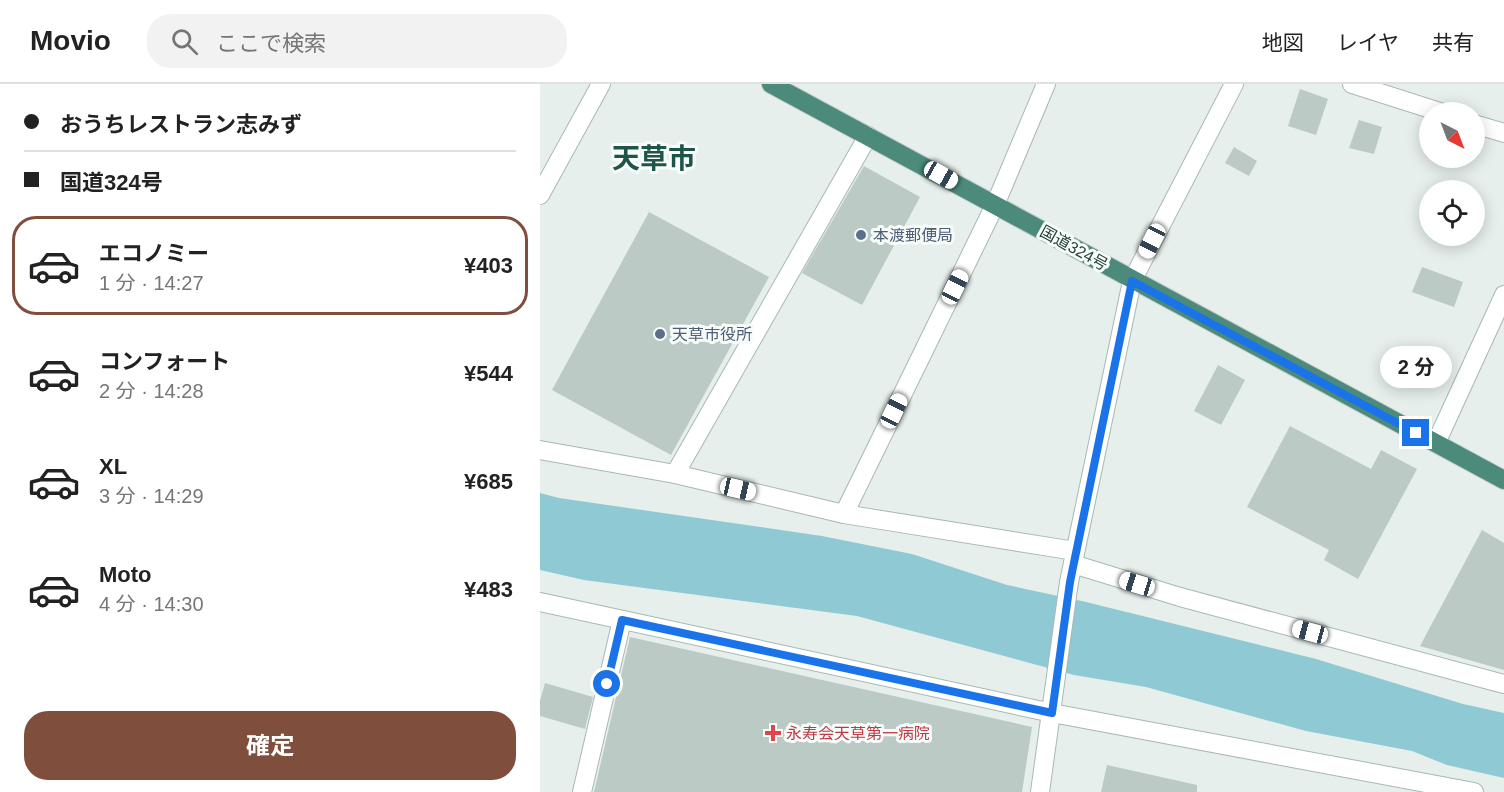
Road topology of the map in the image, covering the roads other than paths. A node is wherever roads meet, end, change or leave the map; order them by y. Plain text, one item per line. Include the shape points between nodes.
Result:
1 (601, 84) edge
2 (771, 84) edge
3 (1046, 84) edge
4 (1234, 84) edge
5 (1352, 84) edge
6 (1419, 105) edge
7 (1485, 127) edge
8 (1504, 133) edge
9 (868, 136) junction
10 (540, 195) edge
11 (995, 205) junction
12 (1132, 281) junction
13 (1504, 295) edge
14 (1436, 443) junction
15 (540, 450) edge
16 (675, 474) junction
17 (1504, 480) edge
18 (844, 514) junction
19 (1074, 557) junction
20 (540, 602) edge
21 (622, 620) junction
22 (1504, 684) edge
23 (1052, 713) junction
24 (582, 792) edge
25 (1040, 792) edge
26 (1474, 792) edge

1 - 10 street
2 - 9 highway, 国道324号
3 - 11 street
4 - 12 street
5 - 6 street
7 - 8 street
9 - 11 highway, 国道324号
9 - 16 street
11 - 12 highway, 国道324号
11 - 18 street
12 - 14 highway, 国道324号
12 - 19 street
13 - 14 street
14 - 17 highway, 国道324号
15 - 16 street
16 - 18 street
18 - 19 street
19 - 22 street via 1180,597
19 - 23 street
20 - 21 street
21 - 23 street
21 - 24 street
23 - 25 street
23 - 26 street

